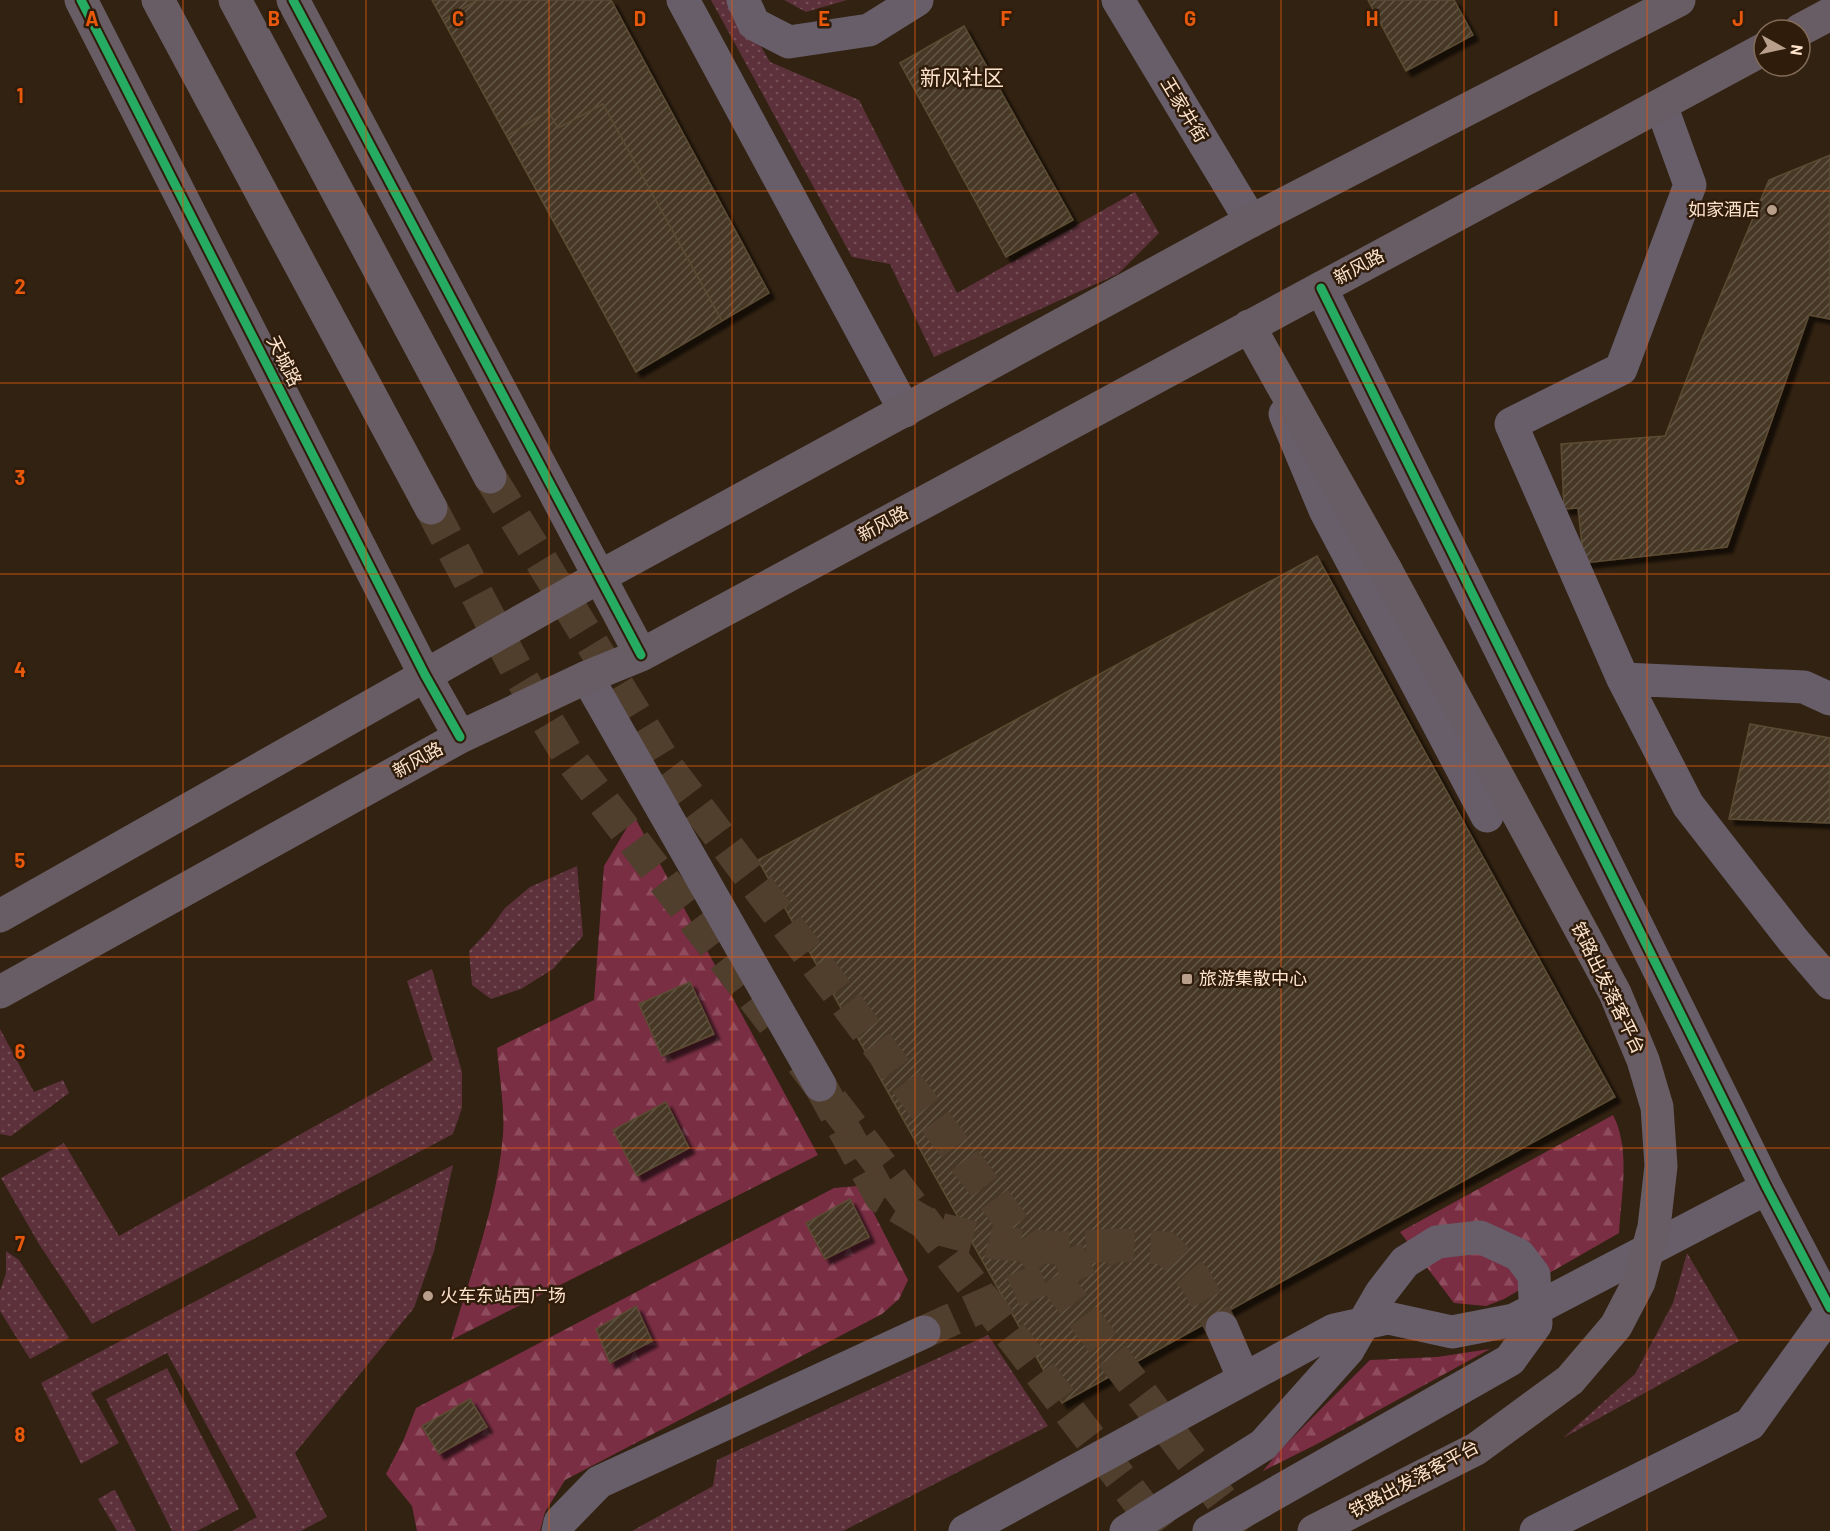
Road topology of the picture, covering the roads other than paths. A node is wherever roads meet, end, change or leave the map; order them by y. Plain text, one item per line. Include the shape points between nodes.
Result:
1 (81, 0) edge
2 (158, 0) edge
3 (236, 0) edge
4 (293, 0) edge
5 (683, 0) edge
6 (743, 0) edge
7 (917, 0) edge
8 (1118, 0) edge
9 (1678, 0) edge
10 (1830, 14) edge
11 (1812, 24) edge
12 (1752, 56) edge
13 (1661, 105) junction
14 (1251, 221) junction
15 (1321, 288) junction
16 (1249, 326) junction
17 (905, 411) junction
18 (490, 477) tunnel mouth
19 (431, 508) tunnel mouth
20 (599, 577) junction
21 (641, 655) junction
22 (425, 675) junction
23 (587, 677) junction
24 (1623, 679) junction
25 (1830, 699) edge
26 (460, 737) junction
27 (1487, 816) dead end
28 (0, 916) edge
29 (1830, 983) edge
30 (0, 992) edge
31 (820, 1085) tunnel mouth
32 (1767, 1188) junction
33 (1830, 1310) edge
34 (1222, 1328) tunnel mouth
35 (924, 1332) tunnel mouth
36 (1244, 1379) junction
37 (558, 1531) edge
38 (965, 1531) edge
39 (1126, 1531) edge
40 (1209, 1531) edge
41 (1314, 1531) edge
42 (1536, 1531) edge

1 - 22 main road, 天城路
2 - 19 main road
3 - 18 main road
4 - 20 main road
5 - 17 street
6 - 7 street via 754,24 789,42 869,30
8 - 14 street, 王家井街
9 - 14 main road
10 - 11 main road
12 - 13 main road, 新风路
13 - 15 main road, 新风路
13 - 24 street via 1690,185 1621,369 1511,424
14 - 17 main road
15 - 16 main road, 新风路
15 - 32 street
16 - 21 main road, 新风路
16 - 27 street via 1325,510
16 - 41 main road, 铁路出发落客平台, bridge via 1386,570 1614,993 1643,1060 1657,1107 1661,1166 1654,1227 1639,1282 1616,1326 1570,1380 1476,1449
17 - 20 main road
20 - 21 main road
20 - 22 main road
21 - 23 main road, 新风路
22 - 26 main road, 天城路
22 - 28 main road
23 - 26 main road, 新风路
23 - 31 street
24 - 25 street via 1804,687
24 - 29 street via 1688,805
26 - 30 main road, 新风路
32 - 33 street
32 - 36 street via 1514,1320 1452,1332 1388,1318 1334,1330
33 - 42 street via 1750,1424
34 - 36 street
35 - 37 street via 599,1482 560,1522
36 - 38 street
39 - 40 street, bridge via 1263,1445 1348,1350 1381,1293 1405,1262 1437,1242 1480,1237 1519,1255 1534,1275 1536,1324 1510,1360

